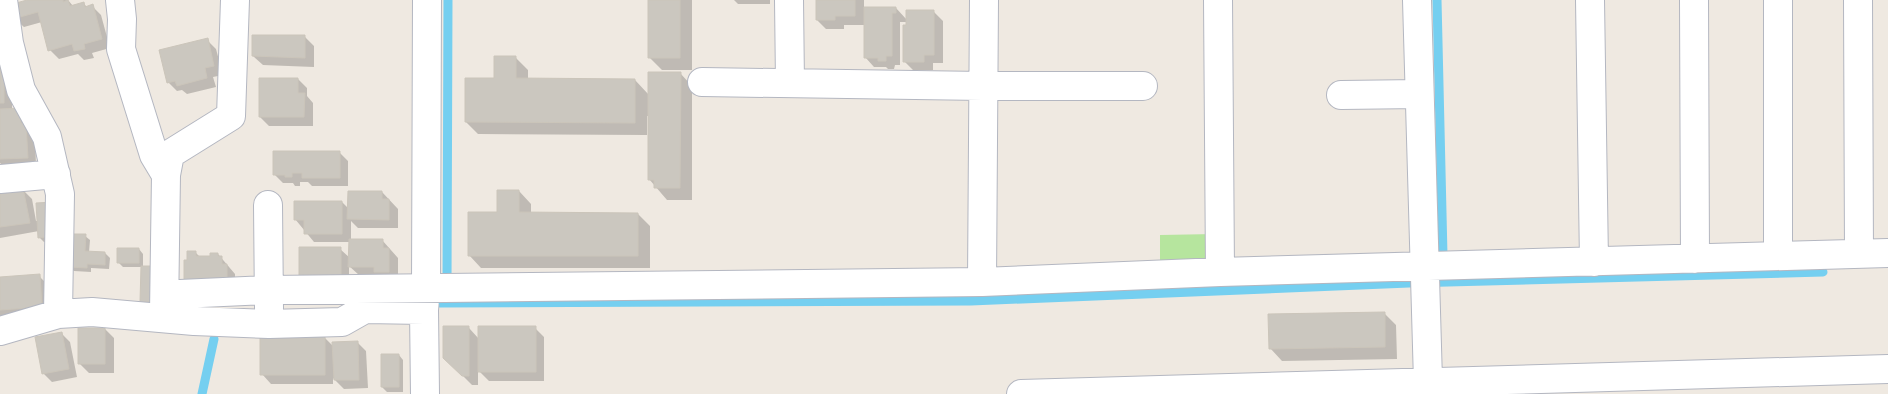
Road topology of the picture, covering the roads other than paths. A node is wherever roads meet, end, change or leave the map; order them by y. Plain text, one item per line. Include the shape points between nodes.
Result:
1 (3, 0) edge
2 (120, 0) edge
3 (235, 0) edge
4 (427, 0) edge
5 (789, 0) edge
6 (984, 0) edge
7 (1218, 0) edge
8 (1417, 0) edge
9 (1590, 0) edge
10 (1694, 0) edge
11 (1778, 0) edge
12 (1858, 0) edge
13 (702, 82) dead end
14 (790, 83) junction
15 (983, 86) junction
16 (1143, 86) dead end
17 (1419, 94) junction
18 (1341, 95) dead end
19 (56, 174) junction
20 (166, 176) junction
21 (0, 179) edge
22 (268, 205) dead end
23 (1888, 253) edge
24 (1859, 254) junction
25 (1778, 256) junction
26 (1695, 259) junction
27 (1594, 262) junction
28 (1220, 272) junction
29 (1425, 280) junction
30 (982, 282) junction
31 (269, 290) junction
32 (436, 294) junction
33 (164, 308) junction
34 (58, 314) junction
35 (269, 324) junction
36 (0, 331) edge
37 (1888, 369) edge
38 (1428, 381) junction
39 (1707, 384) edge
40 (425, 394) edge
41 (1021, 394) edge

1 - 19 street via 9,43 21,90 46,137
2 - 20 street via 121,49 154,155
3 - 20 street via 231,116 170,154
4 - 32 street
5 - 14 street
6 - 15 street
7 - 28 street
8 - 17 street
9 - 27 street
10 - 26 street
11 - 25 street
12 - 24 street
13 - 14 street
14 - 15 street
15 - 16 street
15 - 30 street
17 - 18 street
17 - 29 street
19 - 21 street
19 - 34 street via 60,194
20 - 33 street
22 - 31 street
23 - 24 street
24 - 25 street
25 - 26 street
26 - 27 street
27 - 29 street
28 - 29 street
28 - 30 street
29 - 38 street
30 - 32 street
31 - 32 street
31 - 33 street via 180,294
31 - 35 street
32 - 35 street via 365,309 342,322
32 - 40 street
33 - 34 street
33 - 35 street
34 - 36 street
37 - 39 street
38 - 39 street
38 - 41 street

